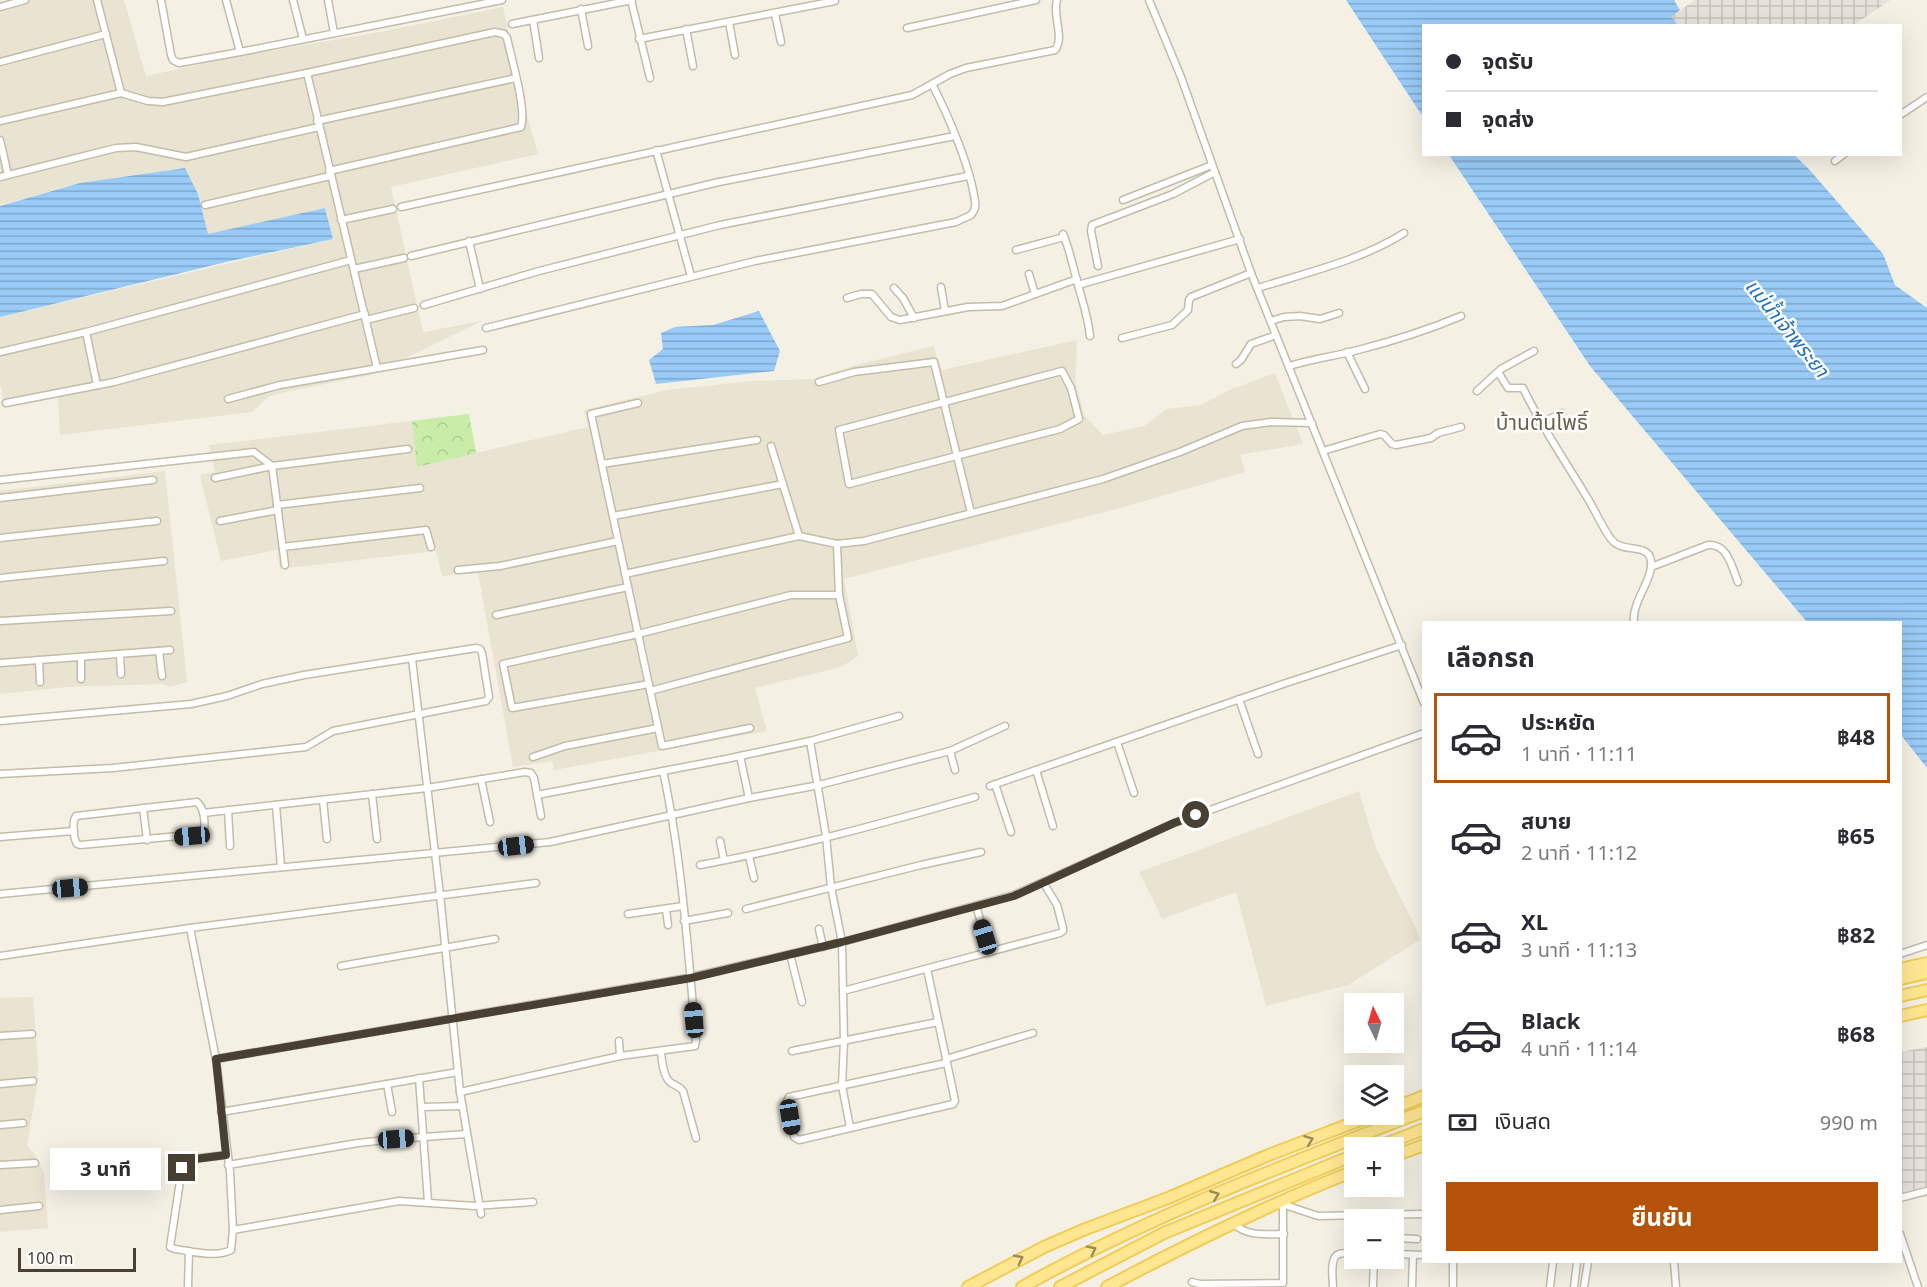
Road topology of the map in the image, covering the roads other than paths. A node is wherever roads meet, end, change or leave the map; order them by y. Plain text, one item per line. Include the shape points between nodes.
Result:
1 (25, 0) edge
2 (97, 0) edge
3 (161, 0) edge
4 (226, 0) edge
5 (293, 0) edge
6 (328, 0) edge
7 (502, 0) edge
8 (632, 0) edge
9 (836, 0) edge
10 (1036, 0) edge
11 (1050, 0) edge
12 (1149, 0) edge
13 (1056, 3) edge
14 (0, 7) edge
15 (581, 9) junction
16 (775, 14) junction
17 (533, 20) junction
18 (729, 22) junction
19 (512, 24) dead end
20 (907, 28) dead end
21 (686, 29) junction
22 (334, 33) junction
23 (106, 34) junction
24 (303, 39) junction
25 (639, 39) junction
26 (781, 42) dead end
27 (588, 46) dead end
28 (240, 52) junction
29 (735, 55) dead end
30 (539, 58) dead end
31 (0, 62) edge
32 (693, 66) dead end
33 (307, 74) junction
34 (516, 78) junction
35 (650, 78) dead end
36 (932, 84) junction
37 (121, 93) junction
38 (1927, 97) edge
39 (1902, 114) edge
40 (0, 121) edge
41 (318, 124) junction
42 (955, 136) junction
43 (0, 140) edge
44 (656, 150) junction
45 (1841, 156) edge
46 (1835, 161) dead end
47 (1212, 165) junction
48 (1215, 172) junction
49 (329, 174) junction
50 (8, 175) junction
51 (968, 176) junction
52 (0, 177) edge
53 (668, 195) junction
54 (1123, 200) dead end
55 (205, 205) dead end
56 (400, 207) dead end
57 (393, 208) dead end
58 (341, 220) junction
59 (1404, 234) dead end
60 (679, 236) junction
61 (1240, 239) junction
62 (469, 241) junction
63 (1016, 250) dead end
64 (351, 260) junction
65 (1098, 266) dead end
66 (354, 269) junction
67 (1251, 273) junction
68 (1029, 274) dead end
69 (691, 276) junction
70 (1078, 282) junction
71 (941, 287) dead end
72 (894, 288) dead end
73 (1258, 288) junction
74 (480, 289) junction
75 (1035, 294) junction
76 (848, 298) dead end
77 (424, 305) dead end
78 (414, 308) dead end
79 (945, 311) junction
80 (1339, 313) dead end
81 (1461, 316) dead end
82 (365, 317) junction
83 (914, 318) junction
84 (1271, 321) junction
85 (486, 328) dead end
86 (86, 332) junction
87 (1276, 335) junction
88 (1090, 336) dead end
89 (1122, 338) dead end
90 (483, 350) dead end
91 (1534, 351) dead end
92 (0, 352) edge
93 (1347, 352) junction
94 (1236, 364) dead end
95 (1289, 366) junction
96 (377, 368) junction
97 (1498, 372) junction
98 (819, 382) dead end
99 (98, 385) junction
100 (1365, 389) dead end
101 (1478, 391) dead end
102 (228, 399) dead end
103 (638, 403) dead end
104 (944, 403) junction
105 (6, 404) dead end
106 (1562, 413) dead end
107 (1312, 423) junction
108 (1540, 423) junction
109 (1461, 427) dead end
110 (757, 440) dead end
111 (771, 446) dead end
112 (408, 449) dead end
113 (1323, 451) junction
114 (957, 455) junction
115 (602, 464) junction
116 (272, 466) junction
117 (215, 478) dead end
118 (0, 480) edge
119 (153, 480) dead end
120 (783, 484) junction
121 (420, 488) dead end
122 (0, 498) edge
123 (278, 507) junction
124 (971, 513) junction
125 (613, 516) junction
126 (157, 521) dead end
127 (220, 521) dead end
128 (799, 536) junction
129 (0, 538) edge
130 (618, 541) junction
131 (837, 544) junction
132 (283, 547) junction
133 (431, 547) dead end
134 (164, 561) dead end
135 (285, 566) dead end
136 (1651, 567) junction
137 (458, 570) dead end
138 (625, 574) junction
139 (0, 578) edge
140 (1738, 582) dead end
141 (628, 587) junction
142 (839, 595) junction
143 (171, 611) dead end
144 (496, 615) dead end
145 (0, 621) edge
146 (1634, 621) edge
147 (638, 634) junction
148 (1402, 645) junction
149 (159, 651) junction
150 (170, 651) dead end
151 (120, 654) junction
152 (81, 657) junction
153 (412, 659) junction
154 (39, 660) junction
155 (0, 663) edge
156 (121, 674) dead end
157 (162, 676) dead end
158 (81, 680) dead end
159 (40, 682) dead end
160 (649, 688) junction
161 (1422, 697) edge
162 (1239, 699) junction
163 (419, 712) junction
164 (899, 716) dead end
165 (0, 721) edge
166 (1005, 726) dead end
167 (658, 728) junction
168 (750, 728) dead end
169 (1422, 734) edge
170 (810, 741) junction
171 (1117, 742) junction
172 (950, 751) junction
173 (1258, 754) dead end
174 (740, 756) junction
175 (533, 757) dead end
176 (955, 770) dead end
177 (1036, 770) junction
178 (663, 771) junction
179 (0, 774) edge
180 (481, 779) junction
181 (819, 785) junction
182 (427, 788) junction
183 (1134, 793) dead end
184 (372, 794) junction
185 (537, 795) junction
186 (975, 797) dead end
187 (749, 798) junction
188 (322, 800) junction
189 (276, 805) junction
190 (143, 808) junction
191 (228, 810) junction
192 (203, 813) junction
193 (541, 816) dead end
194 (672, 816) junction
195 (490, 822) dead end
196 (1053, 826) dead end
197 (74, 831) junction
198 (1011, 832) dead end
199 (826, 836) junction
200 (0, 837) edge
201 (327, 839) dead end
202 (377, 839) dead end
203 (147, 840) junction
204 (720, 841) dead end
205 (230, 846) dead end
206 (981, 852) dead end
207 (435, 854) junction
208 (749, 856) junction
209 (724, 860) junction
210 (700, 865) dead end
211 (281, 867) junction
212 (754, 878) dead end
213 (1043, 882) junction
214 (536, 883) dead end
215 (831, 887) junction
216 (0, 894) edge
217 (440, 895) junction
218 (683, 906) junction
219 (976, 906) junction
220 (666, 909) junction
221 (746, 909) dead end
222 (728, 913) dead end
223 (628, 914) dead end
224 (684, 921) junction
225 (668, 925) dead end
226 (190, 928) junction
227 (819, 929) dead end
228 (495, 939) dead end
229 (842, 942) junction
230 (1927, 945) edge
231 (823, 947) junction
232 (445, 948) junction
233 (990, 952) junction
234 (1902, 953) edge
235 (790, 954) junction
236 (0, 956) edge
237 (1927, 963) edge
238 (341, 966) dead end
239 (927, 969) junction
240 (1902, 969) edge
241 (1927, 973) edge
242 (691, 978) junction
243 (1902, 979) edge
244 (1927, 990) edge
245 (843, 991) junction
246 (1902, 996) edge
247 (802, 1002) dead end
248 (1927, 1010) edge
249 (1902, 1016) edge
250 (452, 1018) junction
251 (938, 1022) junction
252 (1033, 1033) dead end
253 (32, 1034) dead end
254 (0, 1036) edge
255 (619, 1041) dead end
256 (844, 1041) junction
257 (792, 1051) dead end
258 (661, 1052) junction
259 (620, 1056) junction
260 (216, 1059) junction
261 (946, 1061) junction
262 (458, 1072) junction
263 (419, 1078) junction
264 (33, 1081) dead end
265 (0, 1084) edge
266 (387, 1084) junction
267 (842, 1086) junction
268 (460, 1092) junction
269 (1422, 1097) edge
270 (1404, 1103) edge
271 (462, 1106) junction
272 (422, 1107) junction
273 (221, 1112) junction
274 (392, 1112) dead end
275 (1422, 1113) edge
276 (23, 1123) dead end
277 (0, 1125) edge
278 (1347, 1125) edge
279 (850, 1127) junction
280 (1422, 1130) edge
281 (466, 1134) junction
282 (424, 1137) junction
283 (1403, 1137) edge
284 (696, 1138) dead end
285 (1422, 1146) edge
286 (1404, 1152) edge
287 (1271, 1154) junction
288 (226, 1155) junction
289 (1344, 1159) edge
290 (35, 1162) dead end
291 (0, 1165) edge
292 (228, 1165) junction
293 (1344, 1173) edge
294 (1344, 1175) edge
295 (1302, 1176) junction
296 (1258, 1177) junction
297 (1927, 1191) edge
298 (1902, 1197) edge
299 (1283, 1201) junction
300 (428, 1202) junction
301 (533, 1202) dead end
302 (480, 1205) junction
303 (39, 1206) dead end
304 (0, 1210) edge
305 (481, 1214) dead end
306 (1422, 1214) edge
307 (1344, 1215) edge
308 (1404, 1216) edge
309 (1233, 1223) junction
310 (233, 1230) junction
311 (1284, 1234) junction
312 (1404, 1238) edge
313 (1417, 1239) dead end
314 (1902, 1240) edge
315 (189, 1251) junction
316 (1344, 1254) edge
317 (1404, 1255) edge
318 (1413, 1255) junction
319 (1422, 1255) edge
320 (1453, 1263) edge
321 (1553, 1263) edge
322 (1577, 1263) edge
323 (1588, 1263) edge
324 (1674, 1263) edge
325 (1374, 1269) edge
326 (1192, 1281) dead end
327 (188, 1287) edge
328 (968, 1287) edge
329 (1022, 1287) edge
330 (1060, 1287) edge
331 (1107, 1287) edge
332 (1333, 1287) edge
333 (1373, 1287) edge
334 (1412, 1287) edge
335 (1453, 1287) edge
336 (1550, 1287) edge
337 (1574, 1287) edge
338 (1584, 1287) edge
339 (1676, 1287) edge
340 (1918, 1287) edge

1 - 14 street
2 - 23 street
3 - 28 street via 175,62
4 - 28 street
5 - 24 street
6 - 22 street
7 - 22 street
8 - 15 street
8 - 25 street
9 - 16 street
10 - 20 street
11 - 13 street
12 - 47 street
13 - 36 street via 1059,42 1055,50 966,68
15 - 17 street
15 - 27 street
16 - 18 street
16 - 26 street
17 - 19 street
17 - 30 street
18 - 21 street
18 - 29 street
21 - 25 street
21 - 32 street
22 - 24 street
23 - 31 street
23 - 37 street
24 - 28 street
25 - 35 street
33 - 34 street via 499,32 507,38
33 - 37 street via 163,102
33 - 41 street
34 - 41 street
34 - 49 street via 523,119 518,129
36 - 42 street
36 - 44 street via 912,95
37 - 40 street
38 - 39 street
41 - 49 street
41 - 50 street via 186,157 136,147 116,148
42 - 51 street
42 - 53 street
43 - 50 street
44 - 53 street
44 - 56 street
45 - 46 street
47 - 48 street
47 - 54 street
48 - 61 street
48 - 65 street via 1164,198 1092,225
49 - 55 street
49 - 58 street
50 - 52 street
51 - 60 street
51 - 69 street via 975,204 971,215 964,219
53 - 60 street
53 - 62 street
57 - 58 street
58 - 64 street
59 - 73 street via 1360,254
60 - 69 street
60 - 74 street
61 - 67 street
61 - 70 street
62 - 66 street
62 - 74 street
63 - 70 street via 1064,235
64 - 66 street
64 - 86 street
66 - 82 street
67 - 73 street
67 - 89 street via 1191,297 1188,310 1172,325
68 - 75 street
69 - 85 street
70 - 75 street
70 - 88 street
71 - 79 street
72 - 83 street
73 - 84 street
74 - 77 street
75 - 79 street via 1002,306
76 - 83 street via 872,294 895,319
78 - 82 street
79 - 83 street
80 - 84 street via 1320,319 1300,316
81 - 93 street via 1424,331
82 - 96 street
82 - 99 street
84 - 87 street
86 - 92 street
86 - 99 street
87 - 94 street via 1251,344
87 - 95 street
90 - 96 street
91 - 97 street
93 - 95 street
93 - 100 street
95 - 107 street
96 - 102 street via 280,385
97 - 101 street
97 - 108 street via 1508,388 1523,388
98 - 104 street via 854,372 934,362
99 - 105 street
103 - 115 street via 591,414
104 - 114 street
104 - 114 street via 839,430 849,484
104 - 114 street via 1062,371 1079,419 1060,429
106 - 108 street
107 - 113 street
107 - 124 street via 1242,426 1103,479
108 - 136 street via 1611,540 1624,548 1646,551
109 - 113 street via 1396,445 1380,434
110 - 115 street
111 - 120 street
112 - 116 street
113 - 148 street
114 - 124 street
115 - 125 street
116 - 117 street
116 - 118 street via 254,452
116 - 123 street
119 - 122 street
120 - 125 street
120 - 128 street
121 - 123 street
123 - 127 street
123 - 132 street
124 - 131 street via 864,541
125 - 130 street
126 - 129 street
128 - 131 street
128 - 138 street
130 - 137 street via 500,566
130 - 138 street
131 - 142 street
132 - 133 street via 426,530
132 - 135 street
134 - 139 street
136 - 140 street via 1713,545 1726,554
136 - 146 street
138 - 141 street
141 - 144 street
141 - 147 street
142 - 147 street via 791,595
142 - 160 street via 848,638
143 - 145 street
147 - 160 street
147 - 160 street via 503,664 512,708
148 - 161 street
148 - 162 street
149 - 150 street
149 - 151 street
149 - 157 street
151 - 152 street
151 - 156 street
152 - 154 street
152 - 158 street
153 - 163 street
153 - 163 street via 480,649 489,697 486,701
153 - 165 street via 262,684 191,704
154 - 155 street
154 - 159 street
160 - 167 street
162 - 171 street
162 - 173 street
163 - 179 street via 333,731 306,747 113,768
163 - 182 street
164 - 170 street
166 - 172 street
167 - 168 street via 662,746
167 - 175 street via 565,746
169 - 213 street via 1174,823
170 - 174 street
170 - 181 street
171 - 177 street
171 - 183 street
172 - 176 street
172 - 181 street
174 - 178 street
174 - 187 street
177 - 196 street
177 - 198 street via 993,785
178 - 185 street
178 - 194 street
180 - 182 street
180 - 185 street via 531,773
180 - 195 street
181 - 187 street
181 - 199 street
182 - 184 street
182 - 207 street
184 - 188 street
184 - 202 street
185 - 193 street
186 - 199 street
187 - 194 street
188 - 189 street
188 - 201 street
189 - 191 street
189 - 211 street
190 - 192 street via 197,802
190 - 197 street via 76,816
190 - 203 street
191 - 192 street
191 - 205 street
192 - 203 street via 201,834
194 - 207 street via 550,842
194 - 218 street
197 - 200 street
197 - 203 street via 79,844
199 - 208 street
199 - 215 street
204 - 209 street
206 - 215 street
207 - 211 street
207 - 217 street
208 - 209 street
208 - 212 street
209 - 210 street
211 - 216 street
213 - 219 street via 1014,896
213 - 233 street via 1057,904 1064,931
214 - 217 street
215 - 221 street
215 - 229 street
217 - 226 street
217 - 232 street
218 - 220 street
218 - 224 street
219 - 229 street
219 - 233 street
220 - 223 street
220 - 225 street
222 - 224 street
224 - 242 street
226 - 236 street
226 - 260 street
227 - 231 street
228 - 232 street
229 - 231 street
229 - 245 street
230 - 234 street
231 - 235 street
232 - 238 street
232 - 250 street
233 - 239 street
235 - 242 street
235 - 247 street
237 - 240 main road
239 - 245 street
239 - 251 street
241 - 243 main road
242 - 250 street
242 - 258 street via 695,1046
244 - 246 main road
245 - 256 street
248 - 249 main road
250 - 260 street
250 - 262 street
251 - 256 street
251 - 261 street
252 - 261 street
253 - 254 street
255 - 259 street
256 - 257 street
256 - 267 street
258 - 259 street
258 - 284 street via 665,1076 683,1091
259 - 268 street
260 - 273 street
261 - 267 street
261 - 279 street via 953,1104
262 - 263 street
262 - 268 street
263 - 266 street
263 - 272 street
264 - 265 street
266 - 273 street
266 - 274 street
267 - 279 street
267 - 279 street via 789,1097 794,1137 799,1140
268 - 271 street
269 - 270 main road
271 - 272 street
271 - 281 street
272 - 282 street
273 - 288 street
275 - 296 main road
276 - 277 street
287 -> 278 main road
280 - 283 main road
281 - 282 street
281 - 302 street
282 - 292 street via 358,1143
282 - 300 street
285 - 286 main road
287 - 296 main road
328 -> 287 main road via 1044,1247
288 - 292 street
288 - 315 street via 179,1158 182,1168 170,1247
289 - 295 main road
290 - 291 street
292 - 310 street
293 - 295 main road
294 - 299 main road
295 - 330 main road via 1164,1233
329 -> 296 main road via 1122,1234
297 - 298 street
299 - 307 street via 1318,1216
299 - 309 main road
299 - 311 street
300 - 302 street
300 - 310 street via 387,1202
301 - 302 street
302 - 305 street
303 - 304 street
306 - 308 street
309 - 311 street via 1242,1232
309 - 331 main road
310 - 315 street via 233,1246 225,1254
311 - 326 street via 1283,1283
312 - 313 street
314 - 340 street
315 - 327 street
316 - 332 street via 1333,1260
317 - 318 street
318 - 319 street
318 - 334 street
320 - 335 street
321 - 336 street
322 - 337 street
323 - 338 street
324 - 339 street
325 - 333 street

